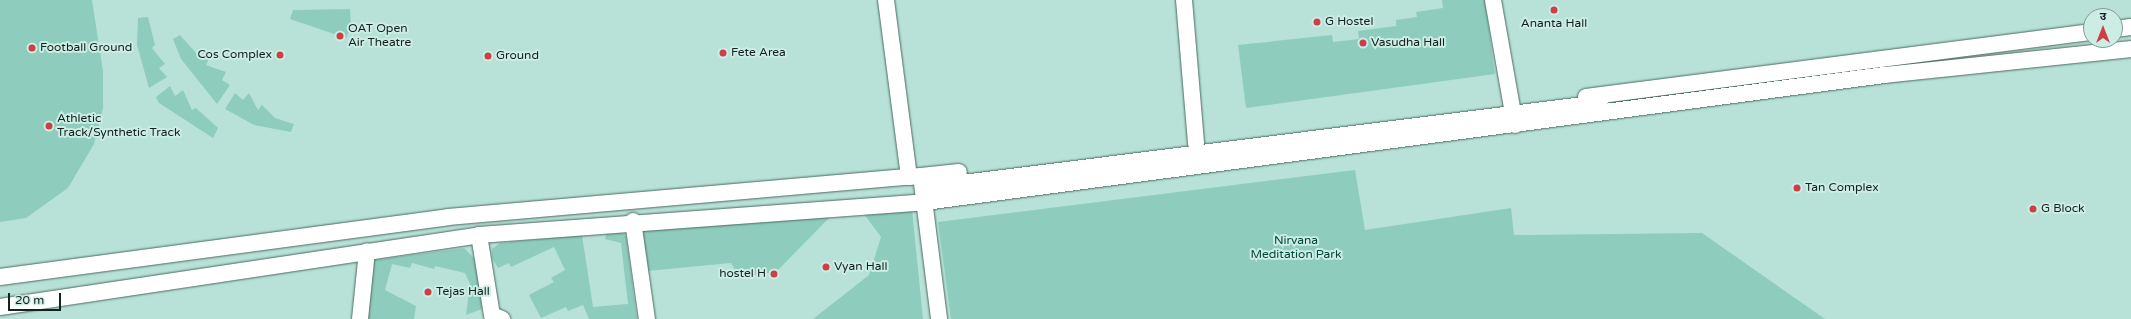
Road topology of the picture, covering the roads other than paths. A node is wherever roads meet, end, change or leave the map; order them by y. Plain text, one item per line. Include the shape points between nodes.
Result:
1 (886, 0) edge
2 (1184, 0) edge
3 (1493, 0) edge
4 (2083, 33) edge
5 (2083, 43) edge
6 (2131, 48) edge
7 (1513, 115) junction
8 (1196, 144) junction
9 (919, 186) junction
10 (633, 221) junction
11 (328, 233) junction
12 (479, 235) junction
13 (367, 250) junction
14 (328, 257) junction
15 (0, 277) edge
16 (0, 307) edge
17 (360, 319) edge
18 (502, 319) edge
19 (647, 319) edge
20 (940, 319) edge

1 - 9 street
2 - 8 street
3 - 7 street
4 - 7 street
5 - 7 street
6 - 7 street
7 - 8 street
7 - 9 street
8 - 9 street
9 - 10 street
9 - 11 street via 568,204
9 - 20 street
10 - 12 street
10 - 19 street
11 - 14 street
11 - 15 street
12 - 13 street
12 - 18 street via 492,314
13 - 14 street
13 - 17 street
14 - 16 street

